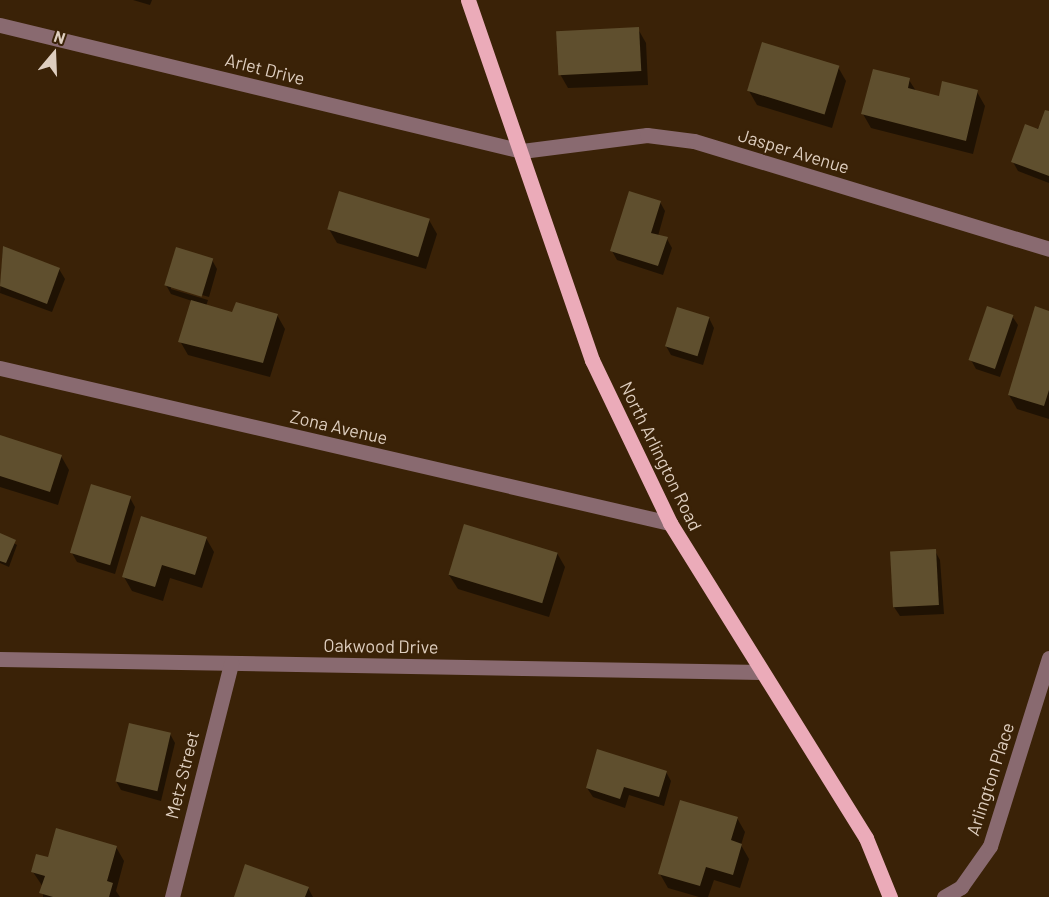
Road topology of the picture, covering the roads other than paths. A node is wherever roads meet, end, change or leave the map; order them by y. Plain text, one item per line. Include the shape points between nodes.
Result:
1 (468, 0) edge
2 (0, 25) edge
3 (522, 151) junction
4 (1049, 249) edge
5 (0, 368) edge
6 (670, 523) junction
7 (0, 658) edge
8 (1049, 658) edge
9 (231, 663) junction
10 (762, 672) junction
11 (172, 897) edge
12 (890, 897) edge
13 (944, 897) edge

1 - 3 main road, North Arlington Road
2 - 3 street, Arlet Drive
3 - 4 street, Jasper Avenue via 647,135 694,141
3 - 6 main road, North Arlington Road via 592,360
5 - 6 street, Zona Avenue
6 - 10 main road, North Arlington Road
7 - 9 street, Oakwood Drive
8 - 13 street, Arlington Place via 990,846 961,887
9 - 10 street, Oakwood Drive
9 - 11 street, Metz Street
10 - 12 main road, North Arlington Road via 866,838

